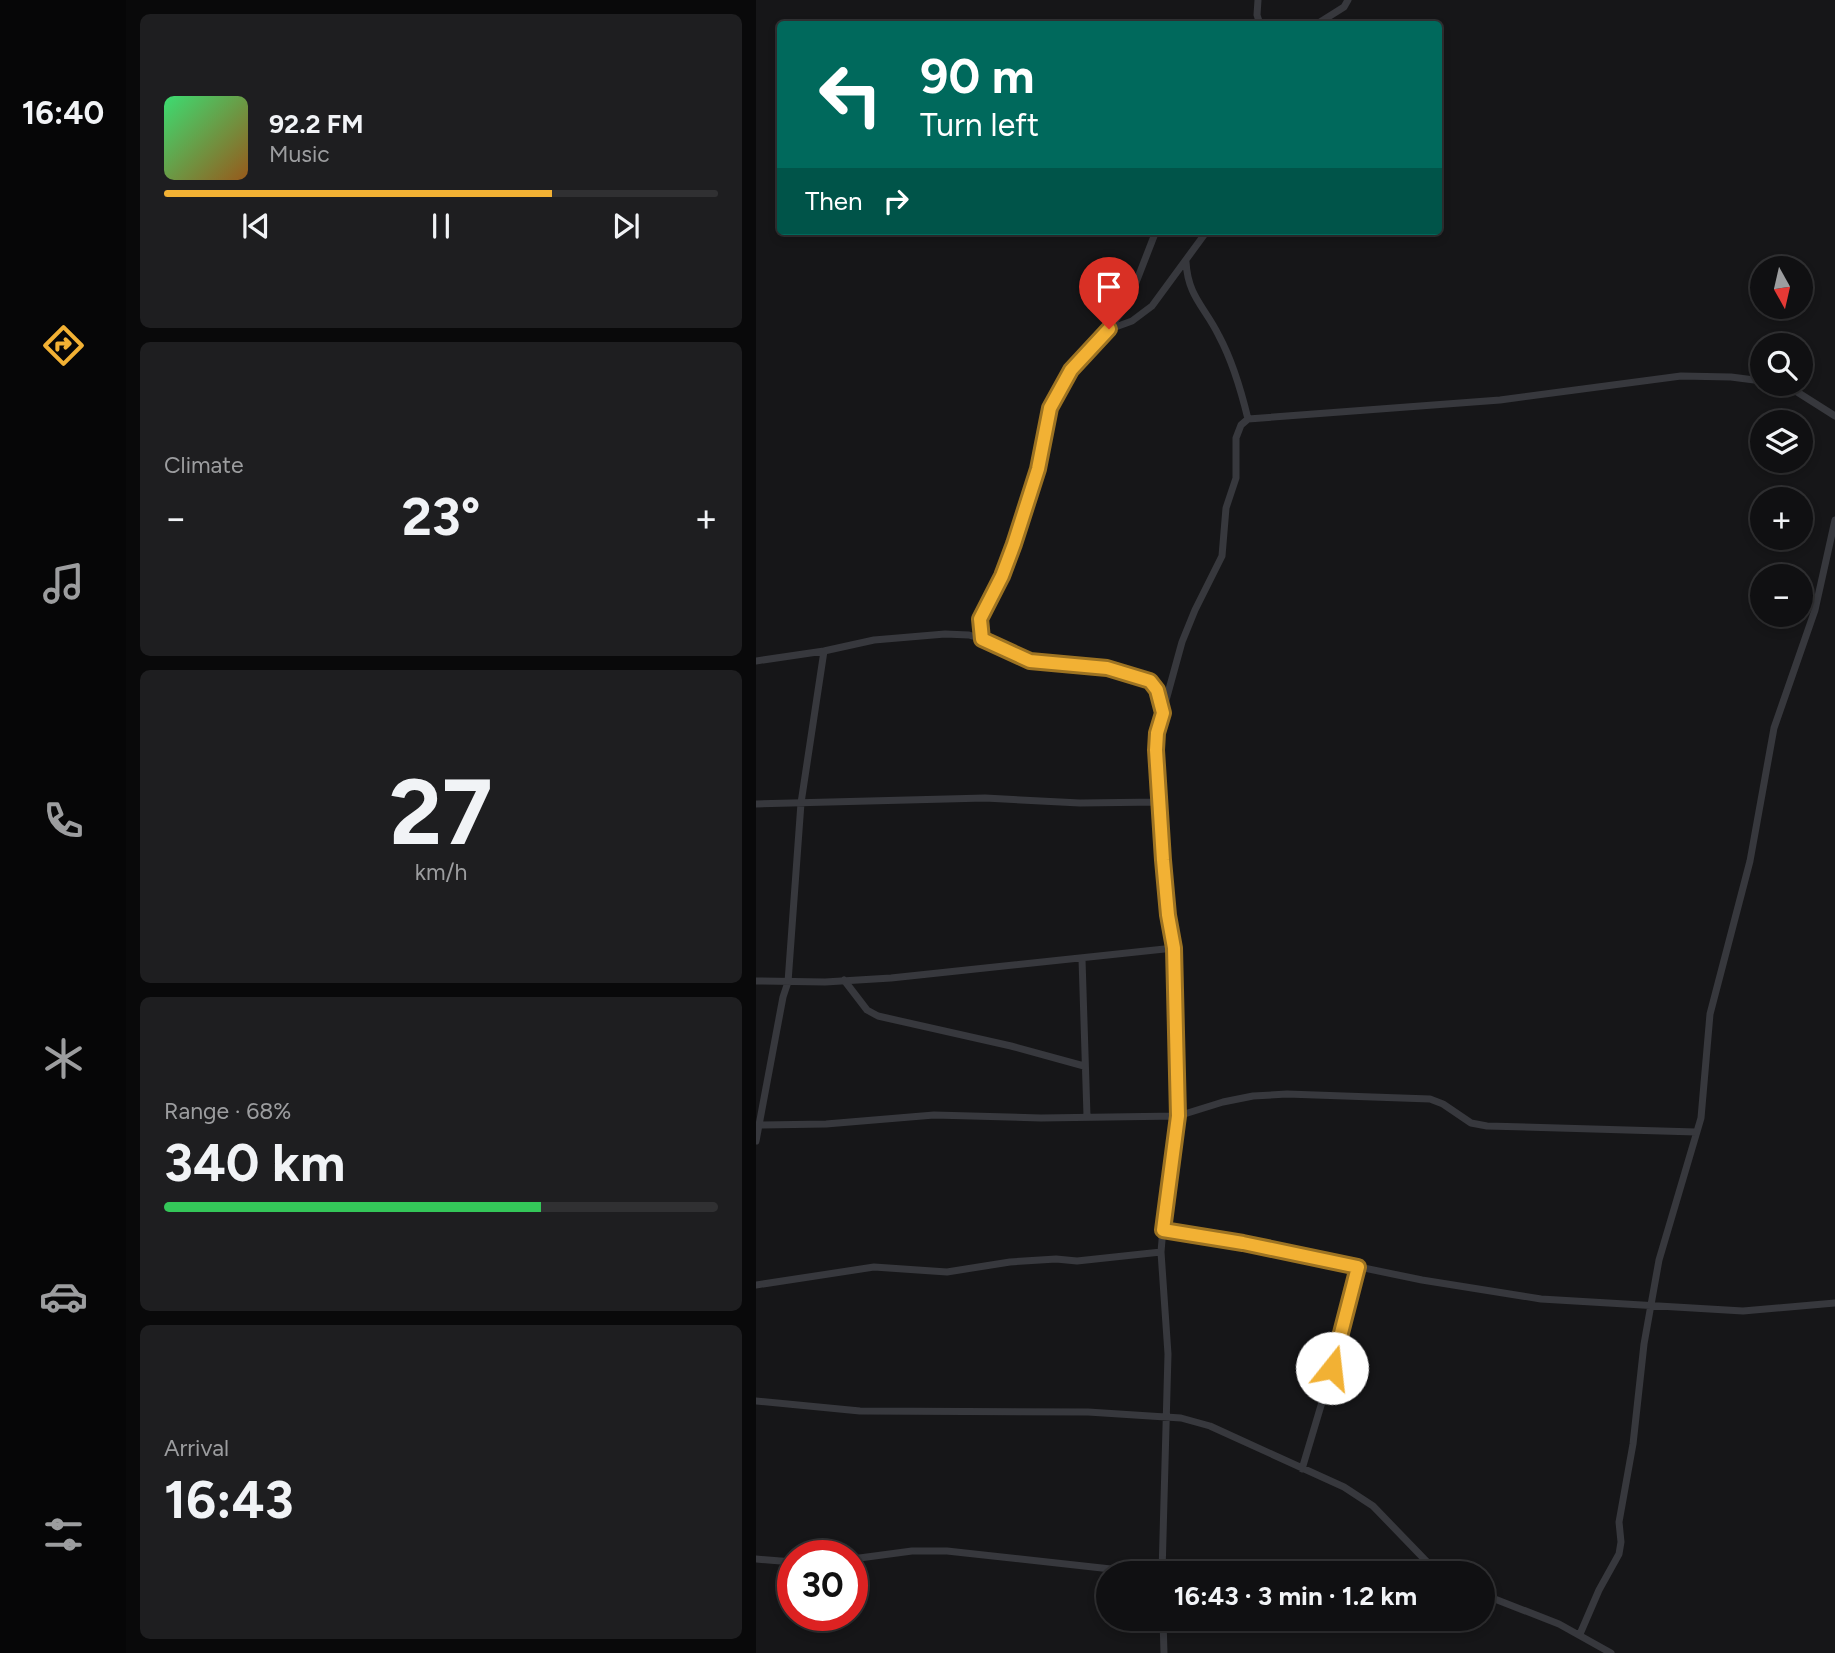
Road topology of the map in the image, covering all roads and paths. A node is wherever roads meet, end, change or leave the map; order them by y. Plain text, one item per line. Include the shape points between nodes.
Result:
1 (1258, 0) edge
2 (1348, 0) edge
3 (1259, 21) edge
4 (1322, 21) edge
5 (1154, 235) edge
6 (1204, 235) edge
7 (1186, 262) junction
8 (1109, 329) junction
9 (1750, 379) edge
10 (1803, 396) edge
11 (1835, 416) edge
12 (1248, 419) junction
13 (1835, 520) edge
14 (982, 639) junction
15 (824, 651) junction
16 (756, 661) edge
17 (1163, 713) junction
18 (1159, 802) junction
19 (801, 803) junction
20 (756, 804) edge
21 (1174, 948) junction
22 (1082, 959) junction
23 (844, 980) junction
24 (756, 981) edge
25 (788, 982) junction
26 (1084, 1066) junction
27 (1087, 1116) junction
28 (1178, 1116) junction
29 (757, 1125) edge
30 (1696, 1132) junction
31 (756, 1141) edge
32 (1163, 1230) junction
33 (1161, 1252) junction
34 (1358, 1267) junction
35 (756, 1285) edge
36 (1835, 1303) edge
37 (1652, 1306) junction
38 (756, 1401) edge
39 (1167, 1416) junction
40 (1302, 1469) junction
41 (868, 1557) edge
42 (756, 1559) edge
43 (777, 1561) edge
44 (1162, 1561) edge
45 (1426, 1561) edge
46 (1096, 1567) edge
47 (1495, 1599) edge
48 (1163, 1631) edge
49 (1580, 1634) junction
50 (1164, 1653) edge
51 (1611, 1653) edge

1 - 3 street
2 - 4 street
5 - 8 street via 1128,303
6 - 7 street
7 - 8 street via 1152,306 1132,321
7 - 12 street via 1190,288 1229,355
8 - 14 street via 1071,370 1050,408 1038,469 1014,544 980,619
9 - 12 street via 1681,376 1500,400
10 - 11 street
12 - 17 street via 1236,438 1236,478 1226,508 1222,556 1182,642
13 - 30 street via 1815,610 1774,728 1750,861 1710,1014 1703,1106
14 - 15 street via 911,636
14 - 17 street via 1030,661 1107,668 1150,681
15 - 16 street
15 - 19 street
17 - 18 street via 1156,750
18 - 19 street via 985,798
18 - 21 street
19 - 20 street
19 - 25 street
21 - 22 street
21 - 28 street
22 - 23 street
22 - 26 street
23 - 25 street
23 - 26 street via 867,1010 878,1016
24 - 25 street
25 - 29 street
26 - 27 street
27 - 28 street
27 - 29 street via 934,1115
28 - 30 street via 1253,1096 1363,1096 1430,1099 1471,1123 1487,1126
28 - 32 street
29 - 31 street
30 - 37 street via 1659,1260
32 - 33 street
32 - 34 street
33 - 35 street via 1010,1262 947,1272 874,1268
33 - 39 street via 1168,1330
34 - 37 street via 1518,1296
34 - 40 street
36 - 37 street via 1743,1311
37 - 49 street via 1619,1522 1619,1554
38 - 39 street via 860,1411
39 - 40 street via 1210,1426
39 - 44 street
40 - 45 street via 1373,1506
41 - 46 street via 947,1551
42 - 43 street
47 - 49 street
48 - 50 street
49 - 51 street

